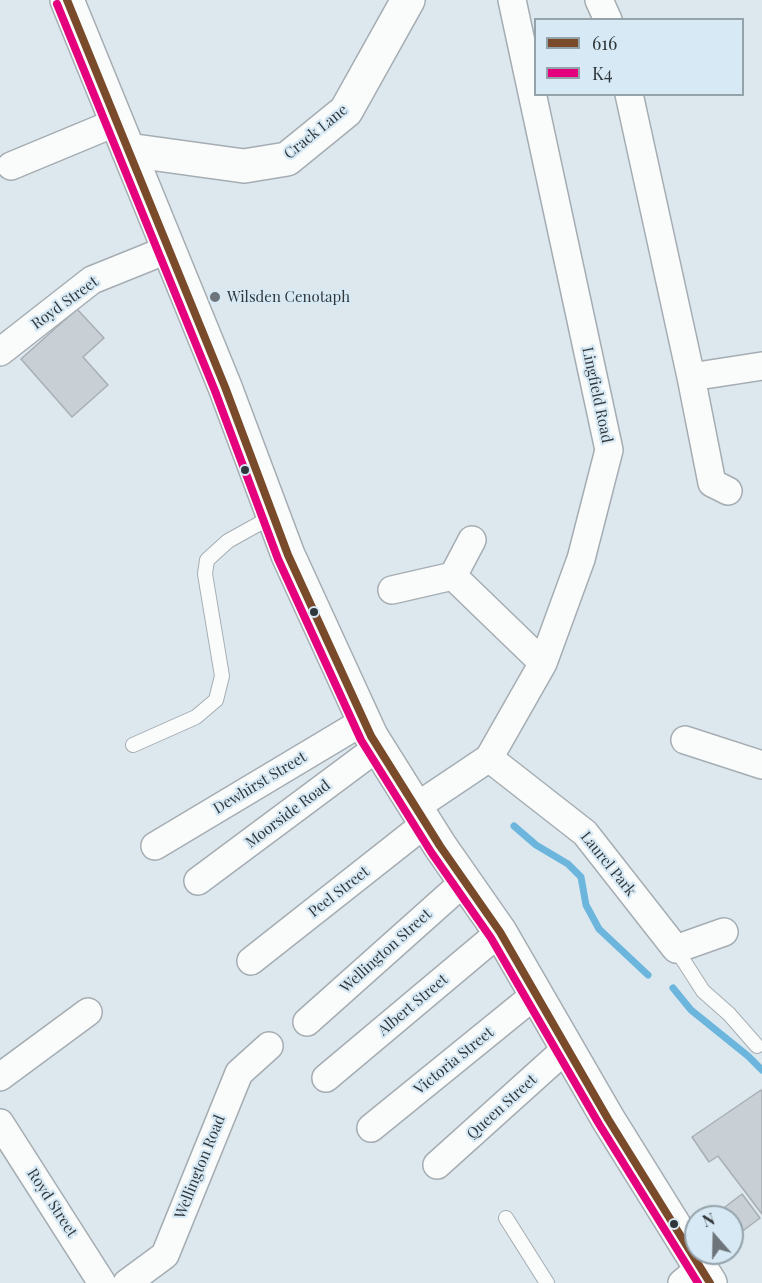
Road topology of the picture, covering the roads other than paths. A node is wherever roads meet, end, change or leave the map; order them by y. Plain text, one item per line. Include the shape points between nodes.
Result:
1 (67, 0) edge
2 (408, 0) edge
3 (512, 0) edge
4 (599, 0) edge
5 (607, 18) edge
6 (629, 96) edge
7 (122, 136) junction
8 (11, 166) dead end
9 (169, 249) junction
10 (0, 352) edge
11 (762, 366) edge
12 (691, 377) junction
13 (728, 491) dead end
14 (273, 516) junction
15 (472, 540) dead end
16 (453, 576) junction
17 (392, 590) dead end
18 (543, 663) junction
19 (371, 734) junction
20 (685, 740) dead end
21 (133, 745) dead end
22 (489, 758) junction
23 (759, 760) edge
24 (239, 795) junction
25 (421, 815) junction
26 (267, 830) junction
27 (155, 846) dead end
28 (198, 881) dead end
29 (465, 881) junction
30 (500, 932) junction
31 (724, 932) dead end
32 (676, 949) junction
33 (251, 961) dead end
34 (536, 994) junction
35 (88, 1012) dead end
36 (307, 1022) dead end
37 (269, 1046) dead end
38 (757, 1046) dead end
39 (567, 1048) junction
40 (0, 1077) edge
41 (326, 1078) dead end
42 (0, 1123) edge
43 (372, 1128) dead end
44 (437, 1165) dead end
45 (506, 1218) dead end
46 (698, 1278) edge
47 (102, 1283) edge
48 (127, 1283) edge
49 (547, 1283) edge

1 - 7 street
2 - 7 street, Crack Lane via 346,111 287,159 244,166
3 - 18 street, Lingfield Road via 609,450 581,559
4 - 5 street
6 - 12 street
7 - 8 street
7 - 9 street
9 - 10 street, Royd Street via 92,280
9 - 14 street
11 - 12 street
12 - 13 street via 712,483
14 - 19 street
14 - 21 lane via 228,541 207,560 205,574 222,676 216,700 196,717
15 - 16 street
16 - 17 street
16 - 18 street
18 - 22 street, Lingfield Road
19 - 24 street, Dewhirst Street
19 - 25 street
19 - 26 street, Moorside Road
20 - 23 street
22 - 25 street, Lingfield Road
22 - 32 street, Laurel Park via 585,833
24 - 26 street
24 - 27 street, Dewhirst Street
25 - 29 street
25 - 33 street, Peel Street
26 - 28 street, Moorside Road
29 - 30 street
29 - 36 street, Wellington Street
30 - 34 street
30 - 41 street, Albert Street
31 - 32 street
32 - 38 lane via 703,991
34 - 39 street
34 - 43 street, Victoria Street
35 - 40 street
37 - 48 street, Wellington Road via 238,1073 165,1255
39 - 44 street, Queen Street
39 - 46 street
42 - 47 street, Royd Street
45 - 49 lane

